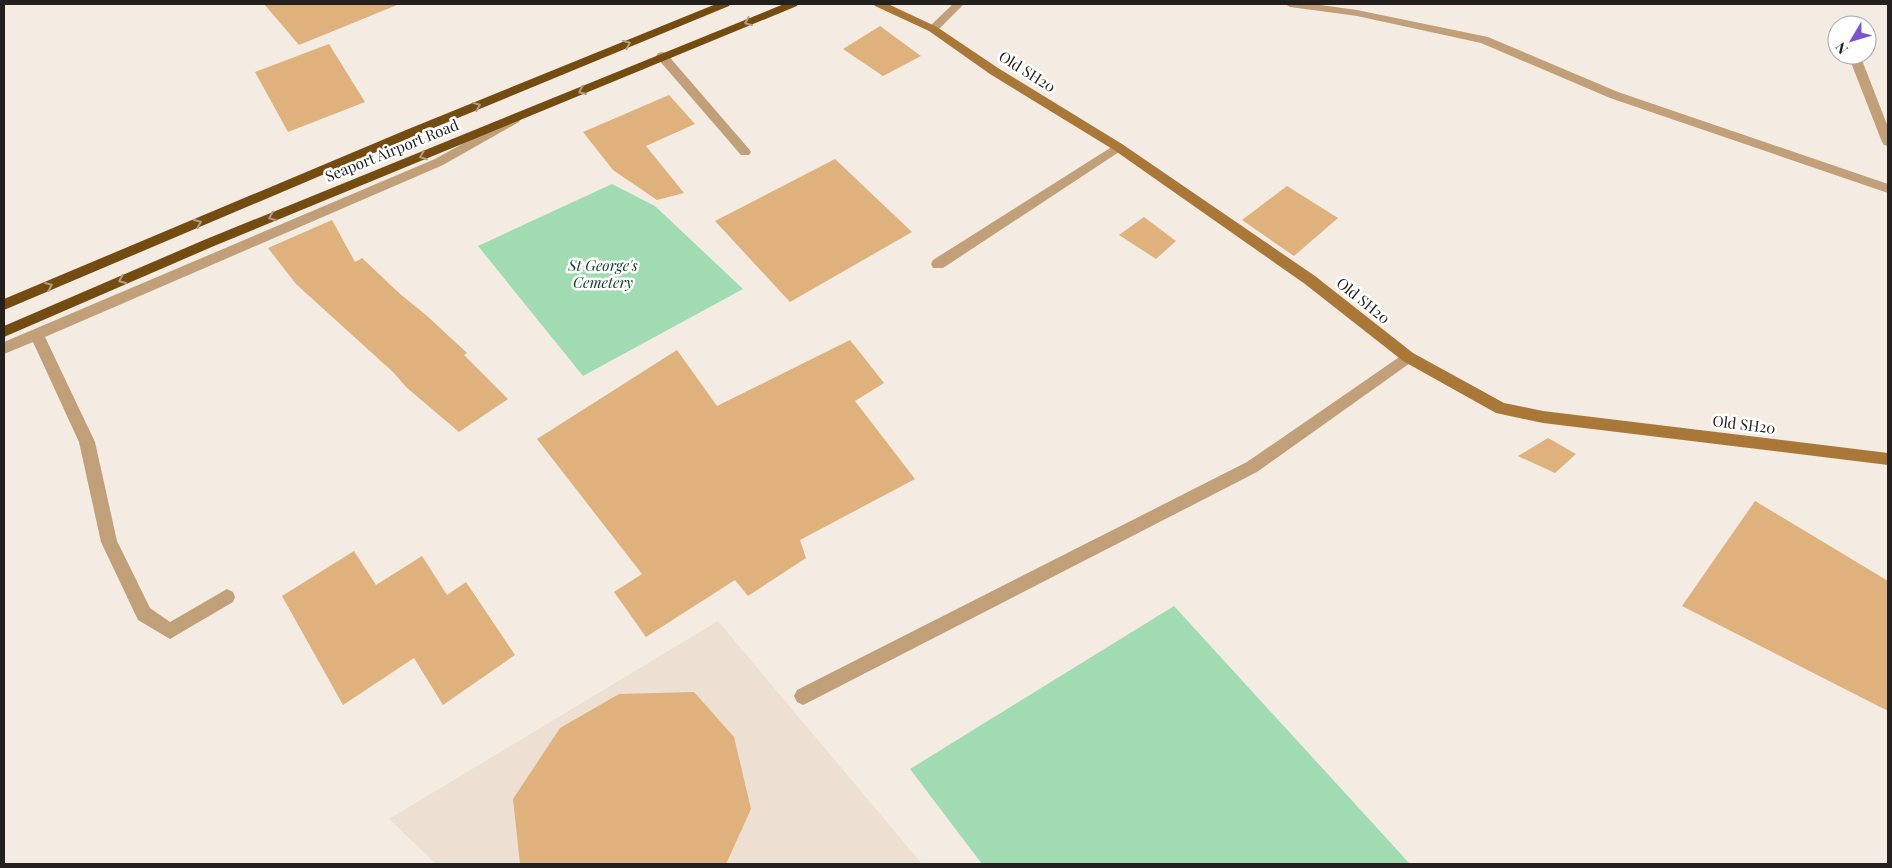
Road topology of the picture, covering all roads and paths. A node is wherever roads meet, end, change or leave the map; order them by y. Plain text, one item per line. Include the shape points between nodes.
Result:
1 (725, 4) edge
2 (793, 4) edge
3 (879, 4) edge
4 (960, 4) edge
5 (1290, 4) edge
6 (933, 29) junction
7 (662, 56) junction
8 (1858, 65) edge
9 (517, 118) junction
10 (1888, 142) edge
11 (1118, 147) junction
12 (745, 152) dead end
13 (1888, 189) edge
14 (938, 264) dead end
15 (4, 305) edge
16 (4, 332) edge
17 (36, 333) junction
18 (4, 348) edge
19 (1408, 357) junction
20 (1888, 458) edge
21 (227, 597) dead end
22 (802, 696) dead end

15 -> 1 highway, Seaport Airport Road
2 -> 7 highway, Seaport Airport Road
3 - 6 main road, Old SH20
4 - 6 street
5 - 13 street via 1357,13 1484,40 1614,95
6 - 11 main road, Old SH20 via 994,71
7 -> 9 highway, Seaport Airport Road
7 - 12 street
8 - 10 street
9 -> 16 highway, Seaport Airport Road via 209,243
9 - 17 street via 439,162
11 - 14 street
11 - 19 main road, Old SH20 via 1310,280
17 - 18 street
17 - 21 street via 87,442 109,542 144,614 170,631
19 - 20 main road, Old SH20 via 1500,409
19 - 22 street via 1252,467

